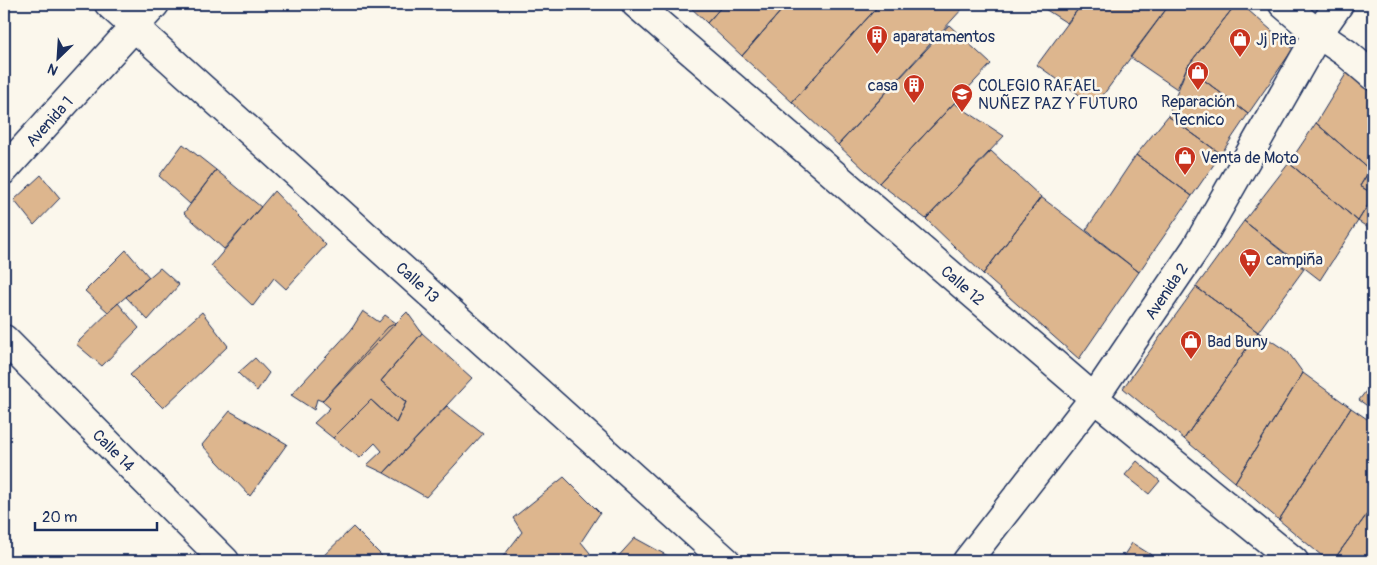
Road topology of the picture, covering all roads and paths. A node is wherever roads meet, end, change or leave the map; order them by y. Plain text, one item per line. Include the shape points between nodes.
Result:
1 (109, 4) edge
2 (155, 4) edge
3 (636, 4) edge
4 (1283, 4) edge
5 (1339, 4) edge
6 (135, 27) junction
7 (1318, 34) junction
8 (1373, 76) edge
9 (4, 170) edge
10 (4, 339) edge
11 (1094, 398) junction
12 (225, 561) edge
13 (726, 561) edge
14 (967, 561) edge
15 (1294, 561) edge

1 - 6 street, Calle 13
2 - 6 street, Avenida 1
3 - 11 street, Calle 12
4 - 7 street
5 - 7 street, Avenida 2
6 - 9 street, Avenida 1
6 - 13 street, Calle 13
7 - 8 street
7 - 11 street, Avenida 2 via 1196,248
10 - 12 street, Calle 14
11 - 14 street, Avenida 2
11 - 15 street, Calle 12

